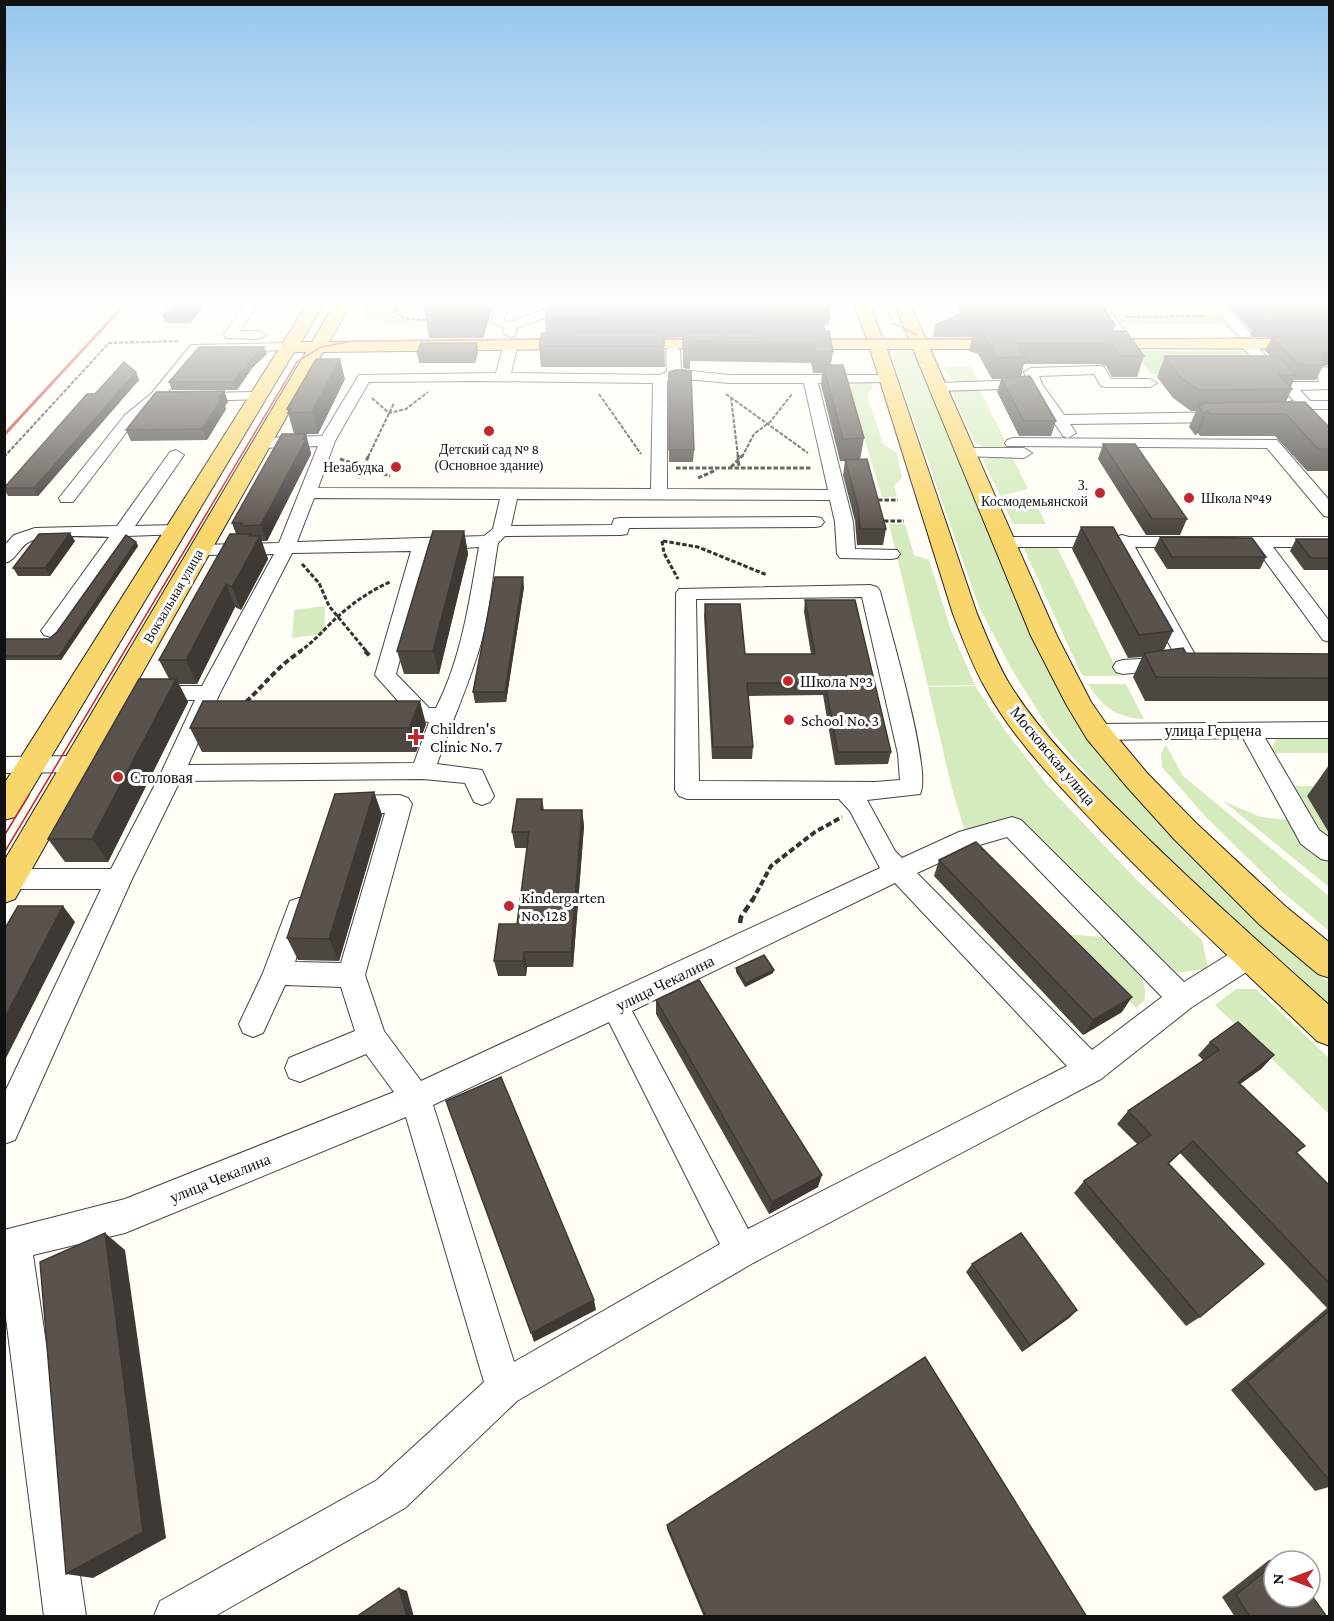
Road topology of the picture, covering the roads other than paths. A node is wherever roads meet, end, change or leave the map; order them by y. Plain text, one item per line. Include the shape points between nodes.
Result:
1 (888, 378) edge
2 (171, 379) edge
3 (269, 379) edge
4 (299, 379) edge
5 (364, 379) edge
6 (525, 379) edge
7 (581, 379) edge
8 (667, 379) edge
9 (686, 379) edge
10 (876, 379) edge
11 (935, 379) edge
12 (1033, 379) edge
13 (1104, 379) edge
14 (1150, 379) edge
15 (1281, 379) edge
16 (811, 382) junction
17 (1150, 383) junction
18 (1035, 384) junction
19 (1288, 386) junction
20 (939, 387) junction
21 (1327, 388) edge
22 (259, 396) junction
23 (156, 397) junction
24 (1167, 400) junction
25 (1193, 403) edge
26 (1329, 405) edge
27 (1297, 410) junction
28 (1244, 417) edge
29 (1278, 417) edge
30 (1187, 418) junction
31 (1060, 420) junction
32 (1209, 442) junction
33 (261, 443) junction
34 (1074, 443) junction
35 (325, 449) junction
36 (967, 453) junction
37 (176, 455) dead end
38 (831, 468) junction
39 (851, 468) edge
40 (1309, 488) junction
41 (1329, 488) edge
42 (308, 493) junction
43 (509, 495) junction
44 (621, 495) junction
45 (659, 495) junction
46 (838, 495) junction
47 (67, 498) dead end
48 (1329, 512) edge
49 (815, 522) dead end
50 (123, 530) junction
51 (176, 530) junction
52 (621, 530) junction
53 (495, 536) junction
54 (1122, 540) junction
55 (1005, 542) junction
56 (1260, 542) junction
57 (1329, 542) edge
58 (422, 545) junction
59 (200, 550) junction
60 (283, 553) junction
61 (891, 554) dead end
62 (4, 558) edge
63 (51, 631) dead end
64 (1329, 636) edge
65 (1188, 660) junction
66 (1212, 661) edge
67 (1122, 668) dead end
68 (117, 693) junction
69 (209, 693) junction
70 (443, 715) junction
71 (1248, 730) junction
72 (1329, 730) edge
73 (1097, 732) junction
74 (32, 764) junction
75 (77, 764) junction
76 (4, 765) edge
77 (423, 771) junction
78 (173, 773) junction
79 (482, 796) dead end
80 (852, 799) junction
81 (4, 808) edge
82 (329, 817) edge
83 (1329, 852) edge
84 (899, 870) junction
85 (119, 879) junction
86 (8, 884) edge
87 (307, 884) edge
88 (1249, 956) junction
89 (1329, 964) edge
90 (277, 973) junction
91 (351, 975) junction
92 (1182, 998) junction
93 (615, 1006) junction
94 (253, 1024) dead end
95 (1329, 1030) edge
96 (372, 1038) junction
97 (300, 1068) dead end
98 (1090, 1069) junction
99 (416, 1098) junction
100 (4, 1129) edge
101 (9, 1241) edge
102 (741, 1251) junction
103 (504, 1388) junction
104 (65, 1617) edge
105 (175, 1617) edge

1 - 88 main road, Московская улица via 964,614 999,689 1066,776
2 - 23 street
3 - 22 main road, Вокзальная улица
4 - 33 main road, Вокзальная улица
5 - 35 street
6 - 7 street
8 - 45 street
9 - 16 street via 724,384
10 - 16 street
11 - 20 main road
12 - 18 street
13 - 17 street via 1107,383
14 - 17 street
15 - 19 street
16 - 38 street
17 - 24 street
18 - 20 street
18 - 31 street
19 - 21 street
19 - 27 street
20 - 36 main road
22 - 23 street
22 - 51 main road, Вокзальная улица
23 - 47 street via 130,418
24 - 25 street
24 - 30 street
26 - 27 street
27 - 29 street
28 - 30 street
30 - 31 street
30 - 32 street
31 - 34 street
32 - 34 street
32 - 40 street via 1271,443
33 - 35 street
33 - 59 main road, Вокзальная улица
34 - 36 street
35 - 42 street
36 - 55 main road
37 - 50 street
38 - 39 street
38 - 46 street
40 - 41 street
40 - 48 street
42 - 43 street
42 - 60 street
43 - 44 street
43 - 53 street
44 - 45 street
44 - 52 street
45 - 46 street
46 - 61 street via 846,554
49 - 52 street
50 - 51 street
50 - 62 street via 27,535
50 - 63 street
51 - 74 main road, Вокзальная улица
52 - 53 street
53 - 58 street
53 - 70 street via 472,640
54 - 55 street
54 - 56 street
54 - 65 street
55 - 73 main road via 1044,636
56 - 57 street
56 - 64 street
58 - 60 street
58 - 70 street via 385,675 423,715
59 - 60 street
59 - 68 main road, Вокзальная улица
60 - 69 street
65 - 66 street
65 - 67 street
68 - 69 street
68 - 75 main road, Вокзальная улица
69 - 78 street
70 - 77 street
71 - 72 street, улица Герцена
71 - 73 street, улица Герцена
71 - 83 street via 1310,837
73 - 89 main road via 1185,831
74 - 75 street
74 - 76 street
74 - 81 main road, Вокзальная улица
75 - 86 main road, Вокзальная улица
77 - 78 street
77 - 79 street via 474,776
78 - 85 street
80 - 80 street via 687,790 686,593 870,591 909,754 912,788
80 - 84 street via 886,858
82 - 91 street via 333,806 400,804
84 - 92 street, улица Чекалина via 968,839 1012,826
84 - 93 street, улица Чекалина
84 - 98 street
85 - 86 street
85 - 100 street
87 - 90 street
88 - 92 street
88 - 95 main road, Московская улица
90 - 91 street
90 - 94 street
91 - 96 street
92 - 98 street
93 - 99 street, улица Чекалина
93 - 102 street
96 - 97 street
96 - 99 street
98 - 102 street
99 - 101 street, улица Чекалина via 125,1216
99 - 103 street
101 - 104 street
102 - 103 street
103 - 105 street via 391,1494

